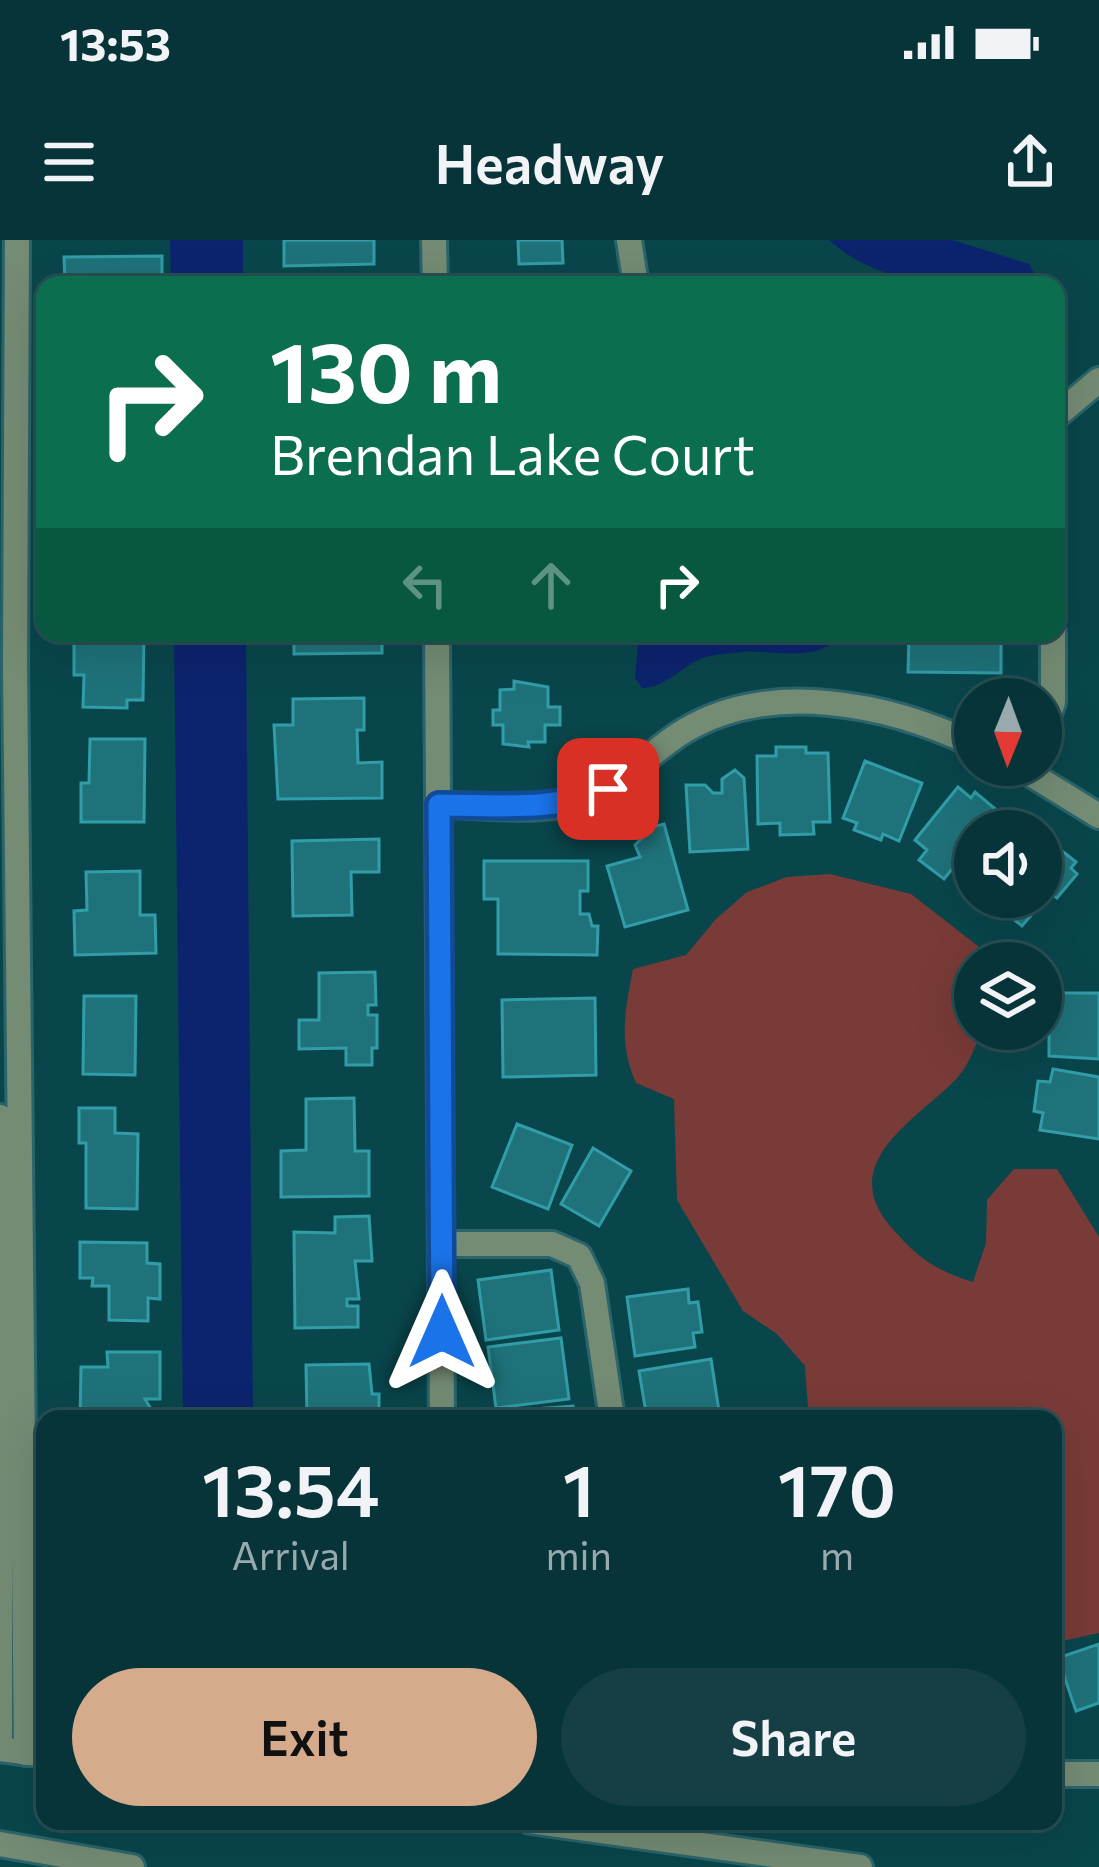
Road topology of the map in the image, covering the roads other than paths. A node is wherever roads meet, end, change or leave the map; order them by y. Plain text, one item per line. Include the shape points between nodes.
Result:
1 (17, 240) edge
2 (434, 240) edge
3 (629, 240) edge
4 (435, 276) edge
5 (635, 276) edge
6 (1099, 380) edge
7 (1065, 408) edge
8 (437, 642) edge
9 (1053, 642) edge
10 (1053, 678) edge
11 (954, 737) edge
12 (1052, 786) edge
13 (439, 805) junction
14 (1099, 816) edge
15 (0, 1117) edge
16 (441, 1244) junction
17 (442, 1410) edge
18 (610, 1410) edge
19 (0, 1736) edge
20 (0, 1748) edge
21 (36, 1754) edge
22 (1062, 1774) edge
23 (1099, 1774) edge
24 (595, 1830) edge
25 (0, 1844) edge
26 (132, 1867) edge
27 (860, 1867) edge

1 - 21 street via 15,688
2 - 4 street
3 - 5 street
6 - 7 street
8 - 13 street
9 - 10 street
11 - 13 street via 836,704 774,700 688,729 582,800
12 - 14 street
13 - 16 street
15 - 19 street
16 - 17 street
16 - 18 street via 552,1244 579,1256 592,1283
20 - 21 street
22 - 23 street
24 - 27 street
25 - 26 street

